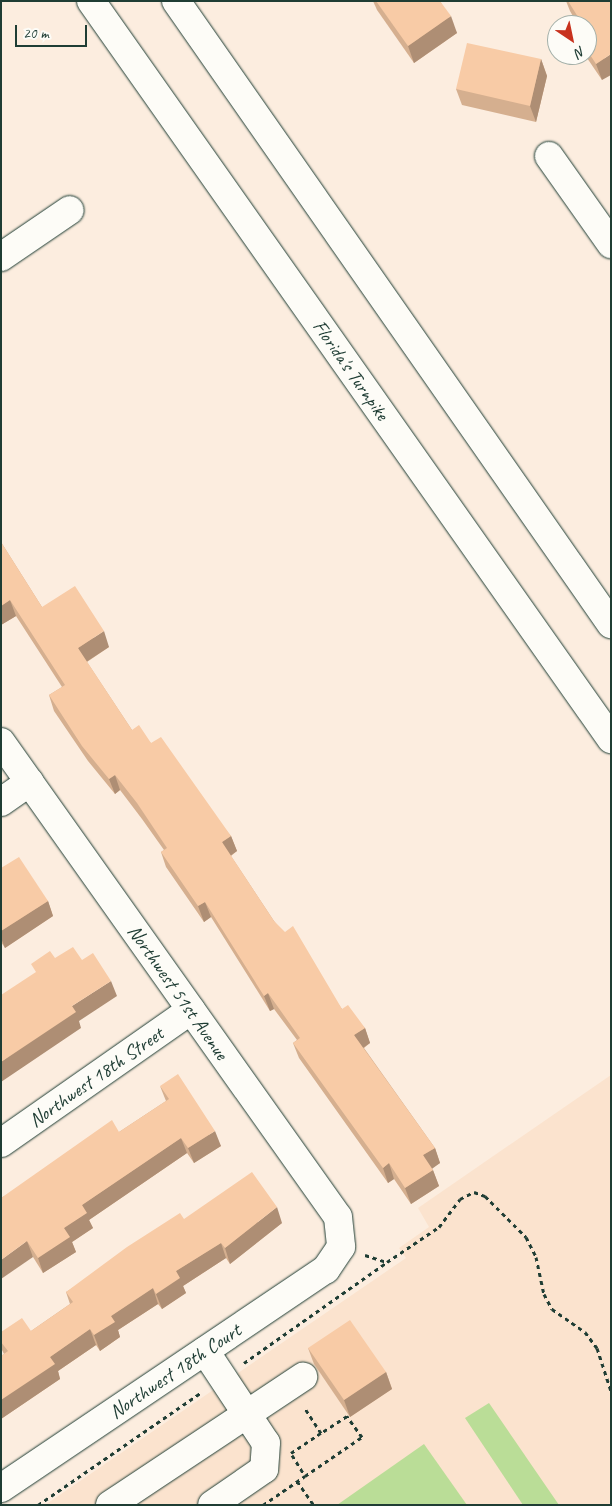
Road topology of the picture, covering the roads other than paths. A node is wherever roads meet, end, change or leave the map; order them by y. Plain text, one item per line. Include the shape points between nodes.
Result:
1 (91, 1) edge
2 (176, 1) edge
3 (549, 156) dead end
4 (70, 210) dead end
5 (611, 244) edge
6 (1, 257) edge
7 (611, 624) edge
8 (611, 739) edge
9 (1, 742) edge
10 (30, 782) junction
11 (1, 802) edge
12 (191, 1010) junction
13 (1, 1144) edge
14 (341, 1247) joint
15 (204, 1351) junction
16 (303, 1377) dead end
17 (248, 1412) junction
18 (1, 1488) edge
19 (110, 1505) edge
20 (212, 1505) edge

1 - 8 main road, Florida's Turnpike
2 - 7 main road
3 - 5 main road
4 - 6 main road
9 - 10 main road, Northwest 51st Avenue
10 - 11 main road
10 - 12 main road, Northwest 51st Avenue
12 - 13 main road, Northwest 18th Street
12 - 14 main road, Northwest 51st Avenue via 338,1217
14 - 15 main road, Northwest 18th Court via 326,1269
15 - 17 main road
15 - 18 main road, Northwest 18th Court
16 - 17 main road
17 - 19 main road
17 - 20 main road via 266,1443 264,1469

